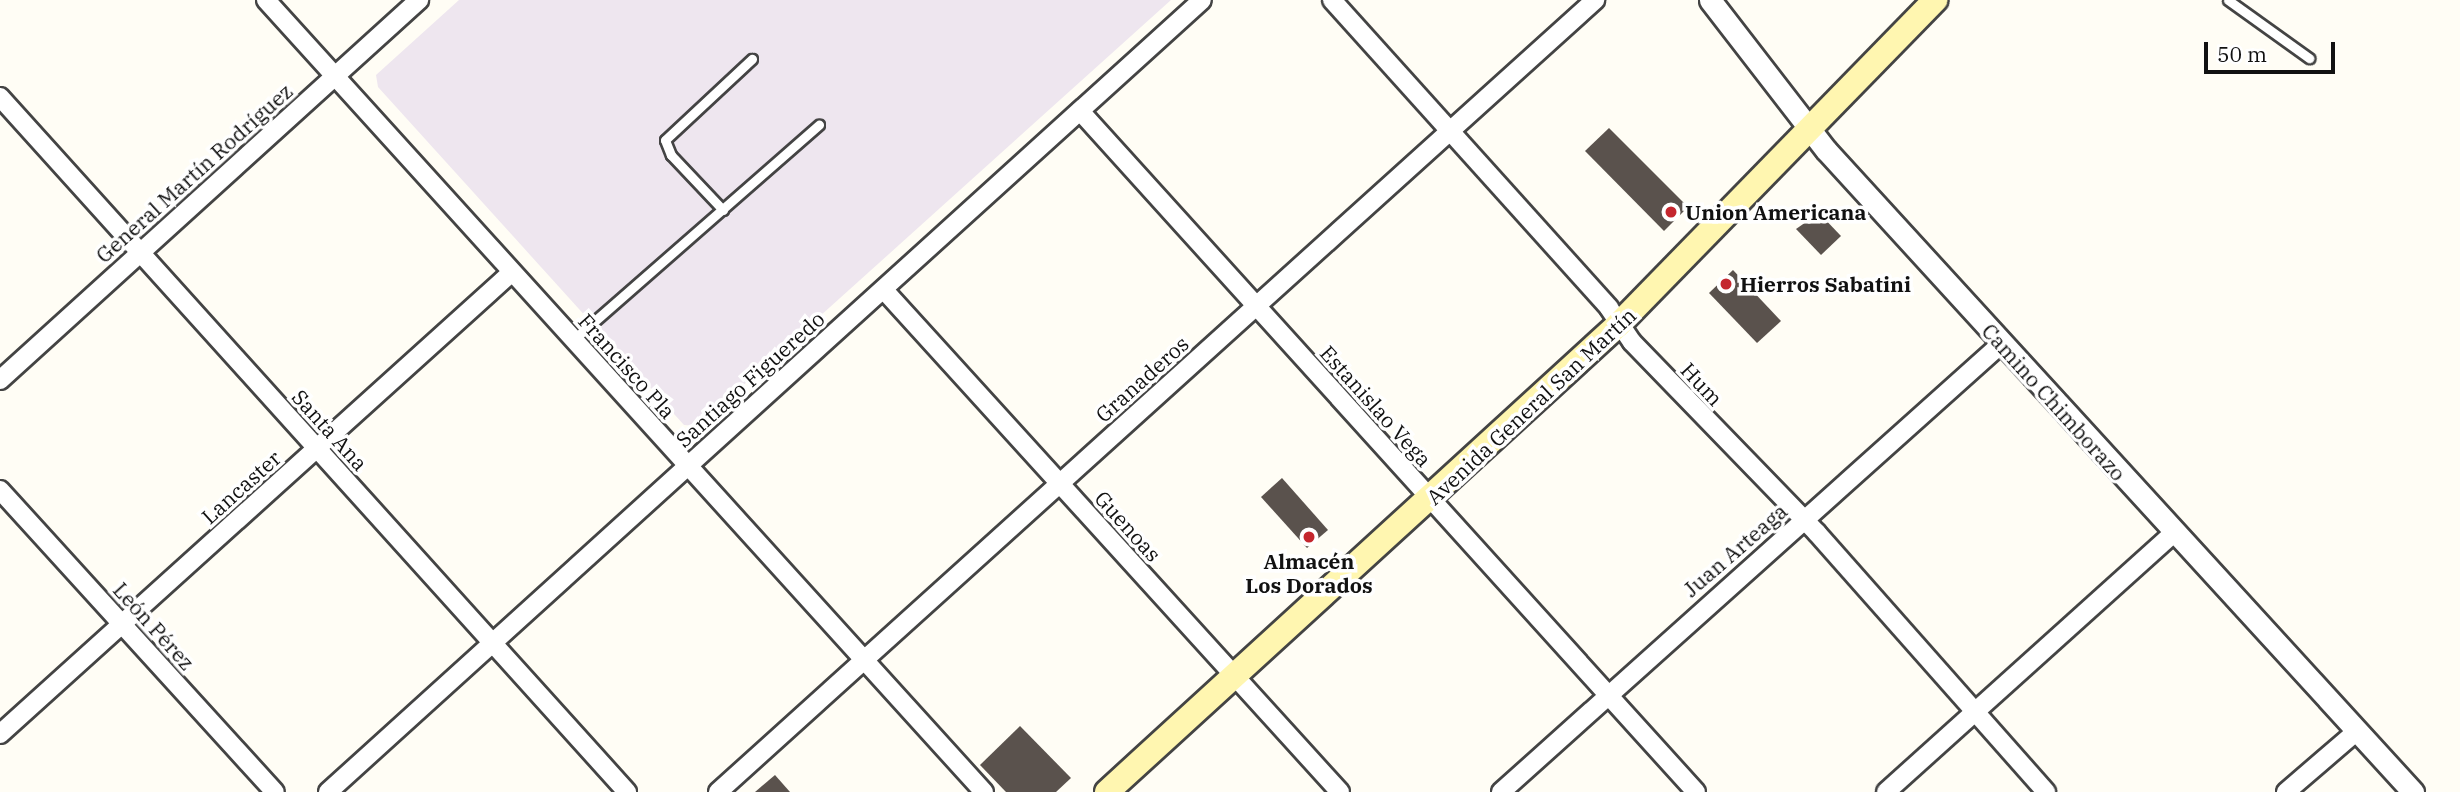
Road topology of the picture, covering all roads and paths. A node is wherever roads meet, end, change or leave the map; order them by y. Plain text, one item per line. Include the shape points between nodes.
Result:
1 (266, 0) edge
2 (419, 0) edge
3 (1202, 0) edge
4 (1332, 0) edge
5 (1595, 0) edge
6 (1710, 0) edge
7 (1935, 0) edge
8 (2228, 0) edge
9 (2309, 58) dead end
10 (752, 59) dead end
11 (335, 76) junction
12 (0, 97) edge
13 (1080, 111) junction
14 (819, 125) dead end
15 (1811, 131) junction
16 (1451, 132) junction
17 (723, 210) junction
18 (140, 253) junction
19 (511, 273) junction
20 (884, 290) junction
21 (1256, 307) junction
22 (1619, 324) junction
23 (573, 340) junction
24 (2001, 344) junction
25 (0, 380) edge
26 (317, 449) junction
27 (688, 466) junction
28 (1060, 484) junction
29 (0, 490) edge
30 (1431, 499) junction
31 (1803, 521) junction
32 (2174, 533) junction
33 (123, 626) junction
34 (493, 643) junction
35 (864, 660) junction
36 (1235, 677) junction
37 (1607, 694) junction
38 (1974, 712) junction
39 (2357, 731) junction
40 (0, 734) edge
41 (275, 792) edge
42 (328, 792) edge
43 (627, 792) edge
44 (718, 792) edge
45 (984, 792) edge
46 (1107, 792) edge
47 (1340, 792) edge
48 (1502, 792) edge
49 (1696, 792) edge
50 (1886, 792) edge
51 (2046, 792) edge
52 (2287, 792) edge
53 (2413, 792) edge

1 - 11 street, Francisco Pla
2 - 11 street, General Martín Rodríguez
3 - 13 street, Santiago Figueredo
4 - 16 street, Hum
5 - 16 street, Granaderos
6 - 15 street, Camino Chimborazo
7 - 15 main road, Avenida General San Martín
8 - 9 lane
10 - 17 lane via 665,140 671,155
11 - 18 street, General Martín Rodríguez
11 - 19 street, Francisco Pla
12 - 18 street, Santa Ana
13 - 20 street, Santiago Figueredo
13 - 21 street, Estanislao Vega
14 - 17 lane
15 - 22 main road, Avenida General San Martín
15 - 24 street, Camino Chimborazo
16 - 21 street, Granaderos
16 - 22 street, Hum
17 - 23 lane
18 - 25 street, General Martín Rodríguez
18 - 26 street, Santa Ana
19 - 23 street, Francisco Pla
19 - 26 street, Lancaster
20 - 27 street, Santiago Figueredo
20 - 28 street, Guenoas
21 - 28 street, Granaderos
21 - 30 street, Estanislao Vega
22 - 30 main road, Avenida General San Martín
22 - 31 street, Hum
23 - 27 street, Francisco Pla
24 - 31 street, Juan Arteaga
24 - 32 street, Camino Chimborazo
26 - 33 street, Lancaster
26 - 34 street, Santa Ana
27 - 34 street, Santiago Figueredo
27 - 35 street, Francisco Pla
28 - 35 street, Granaderos
28 - 36 street, Guenoas
29 - 33 street, León Pérez
30 - 36 main road, Avenida General San Martín
30 - 37 street, Estanislao Vega
31 - 37 street, Juan Arteaga
31 - 38 street, Hum
32 - 38 street
32 - 39 street, Camino Chimborazo
33 - 40 street, Lancaster
33 - 41 street, León Pérez
34 - 42 street, Santiago Figueredo
34 - 43 street, Santa Ana
35 - 44 street, Granaderos
35 - 45 street, Francisco Pla
36 - 46 main road, Avenida General San Martín
36 - 47 street, Guenoas
37 - 48 street, Juan Arteaga
37 - 49 street, Estanislao Vega
38 - 50 street
38 - 51 street, Hum
39 - 52 street
39 - 53 street, Camino Chimborazo

